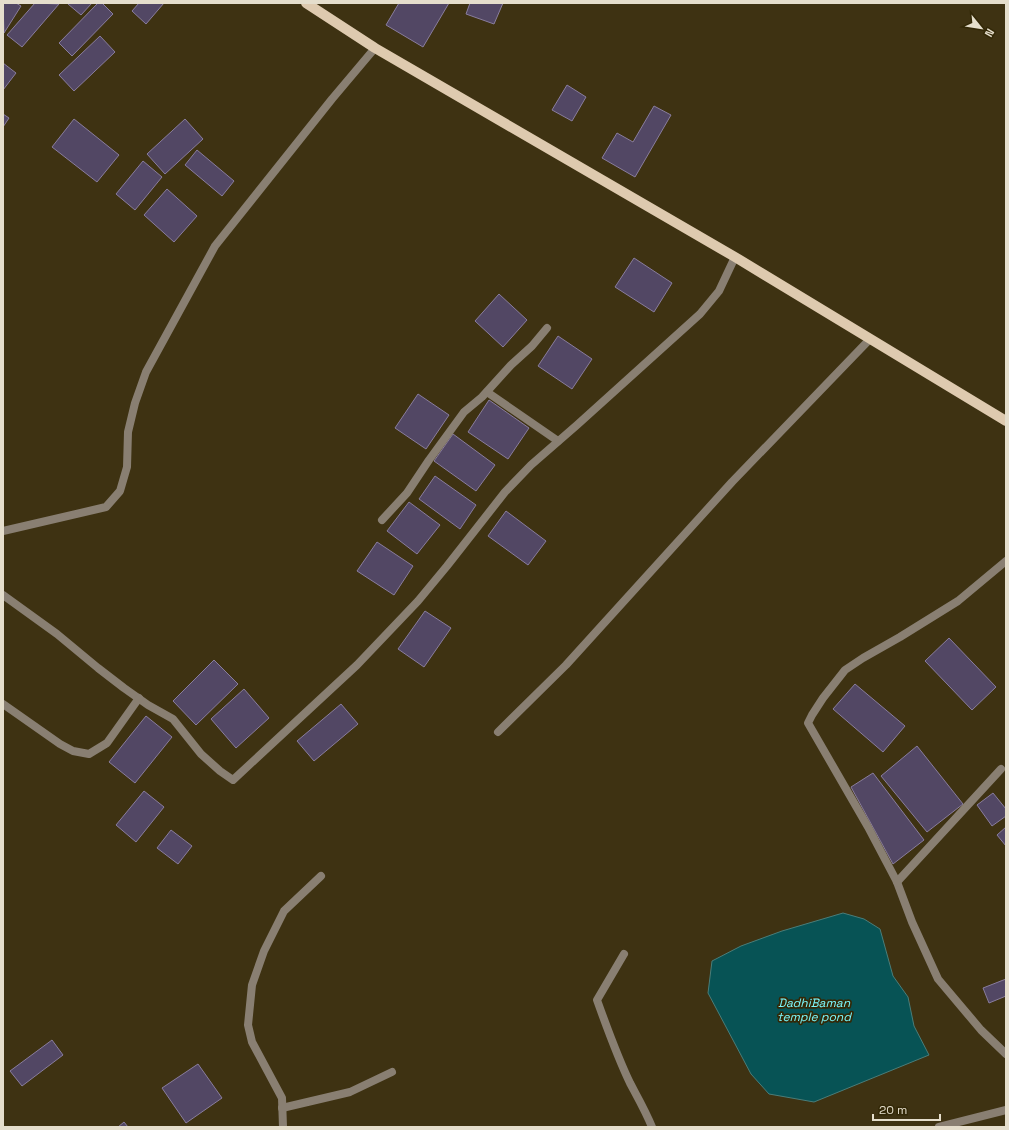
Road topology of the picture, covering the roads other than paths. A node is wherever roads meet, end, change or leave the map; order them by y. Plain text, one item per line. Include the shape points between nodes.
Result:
1 (306, 3) edge
2 (375, 48) junction
3 (735, 257) junction
4 (547, 328) dead end
5 (870, 339) junction
6 (487, 392) junction
7 (1006, 421) edge
8 (558, 442) junction
9 (382, 520) dead end
10 (3, 531) edge
11 (1006, 561) edge
12 (3, 596) edge
13 (139, 698) junction
14 (3, 704) edge
15 (498, 732) dead end
16 (1001, 769) dead end
17 (321, 876) dead end
18 (897, 882) junction
19 (624, 954) dead end
20 (1006, 1054) edge
21 (392, 1072) dead end
22 (282, 1108) junction
23 (1006, 1110) edge
24 (283, 1127) edge
25 (652, 1127) edge
26 (939, 1127) edge

1 - 2 main road
2 - 3 main road
2 - 10 street via 215,246 146,372 128,432 127,467 120,491 106,507
3 - 5 main road
3 - 8 street via 719,291 700,314
4 - 6 street
5 - 7 main road
5 - 15 street via 732,482 566,665
6 - 8 street
6 - 9 street via 464,412 407,493
8 - 13 street via 505,492 418,600 357,665 233,780 201,754 173,719
11 - 18 street via 958,601 845,670 823,698 808,723 865,820
12 - 13 street
13 - 14 street via 107,743 89,754 73,751 60,744
16 - 18 street
17 - 22 street via 284,911 264,951 252,985 248,1025 252,1042 282,1098
18 - 20 street via 938,979 981,1030
19 - 25 street via 597,1000 630,1082
21 - 22 street via 350,1092
22 - 24 street
23 - 26 street

